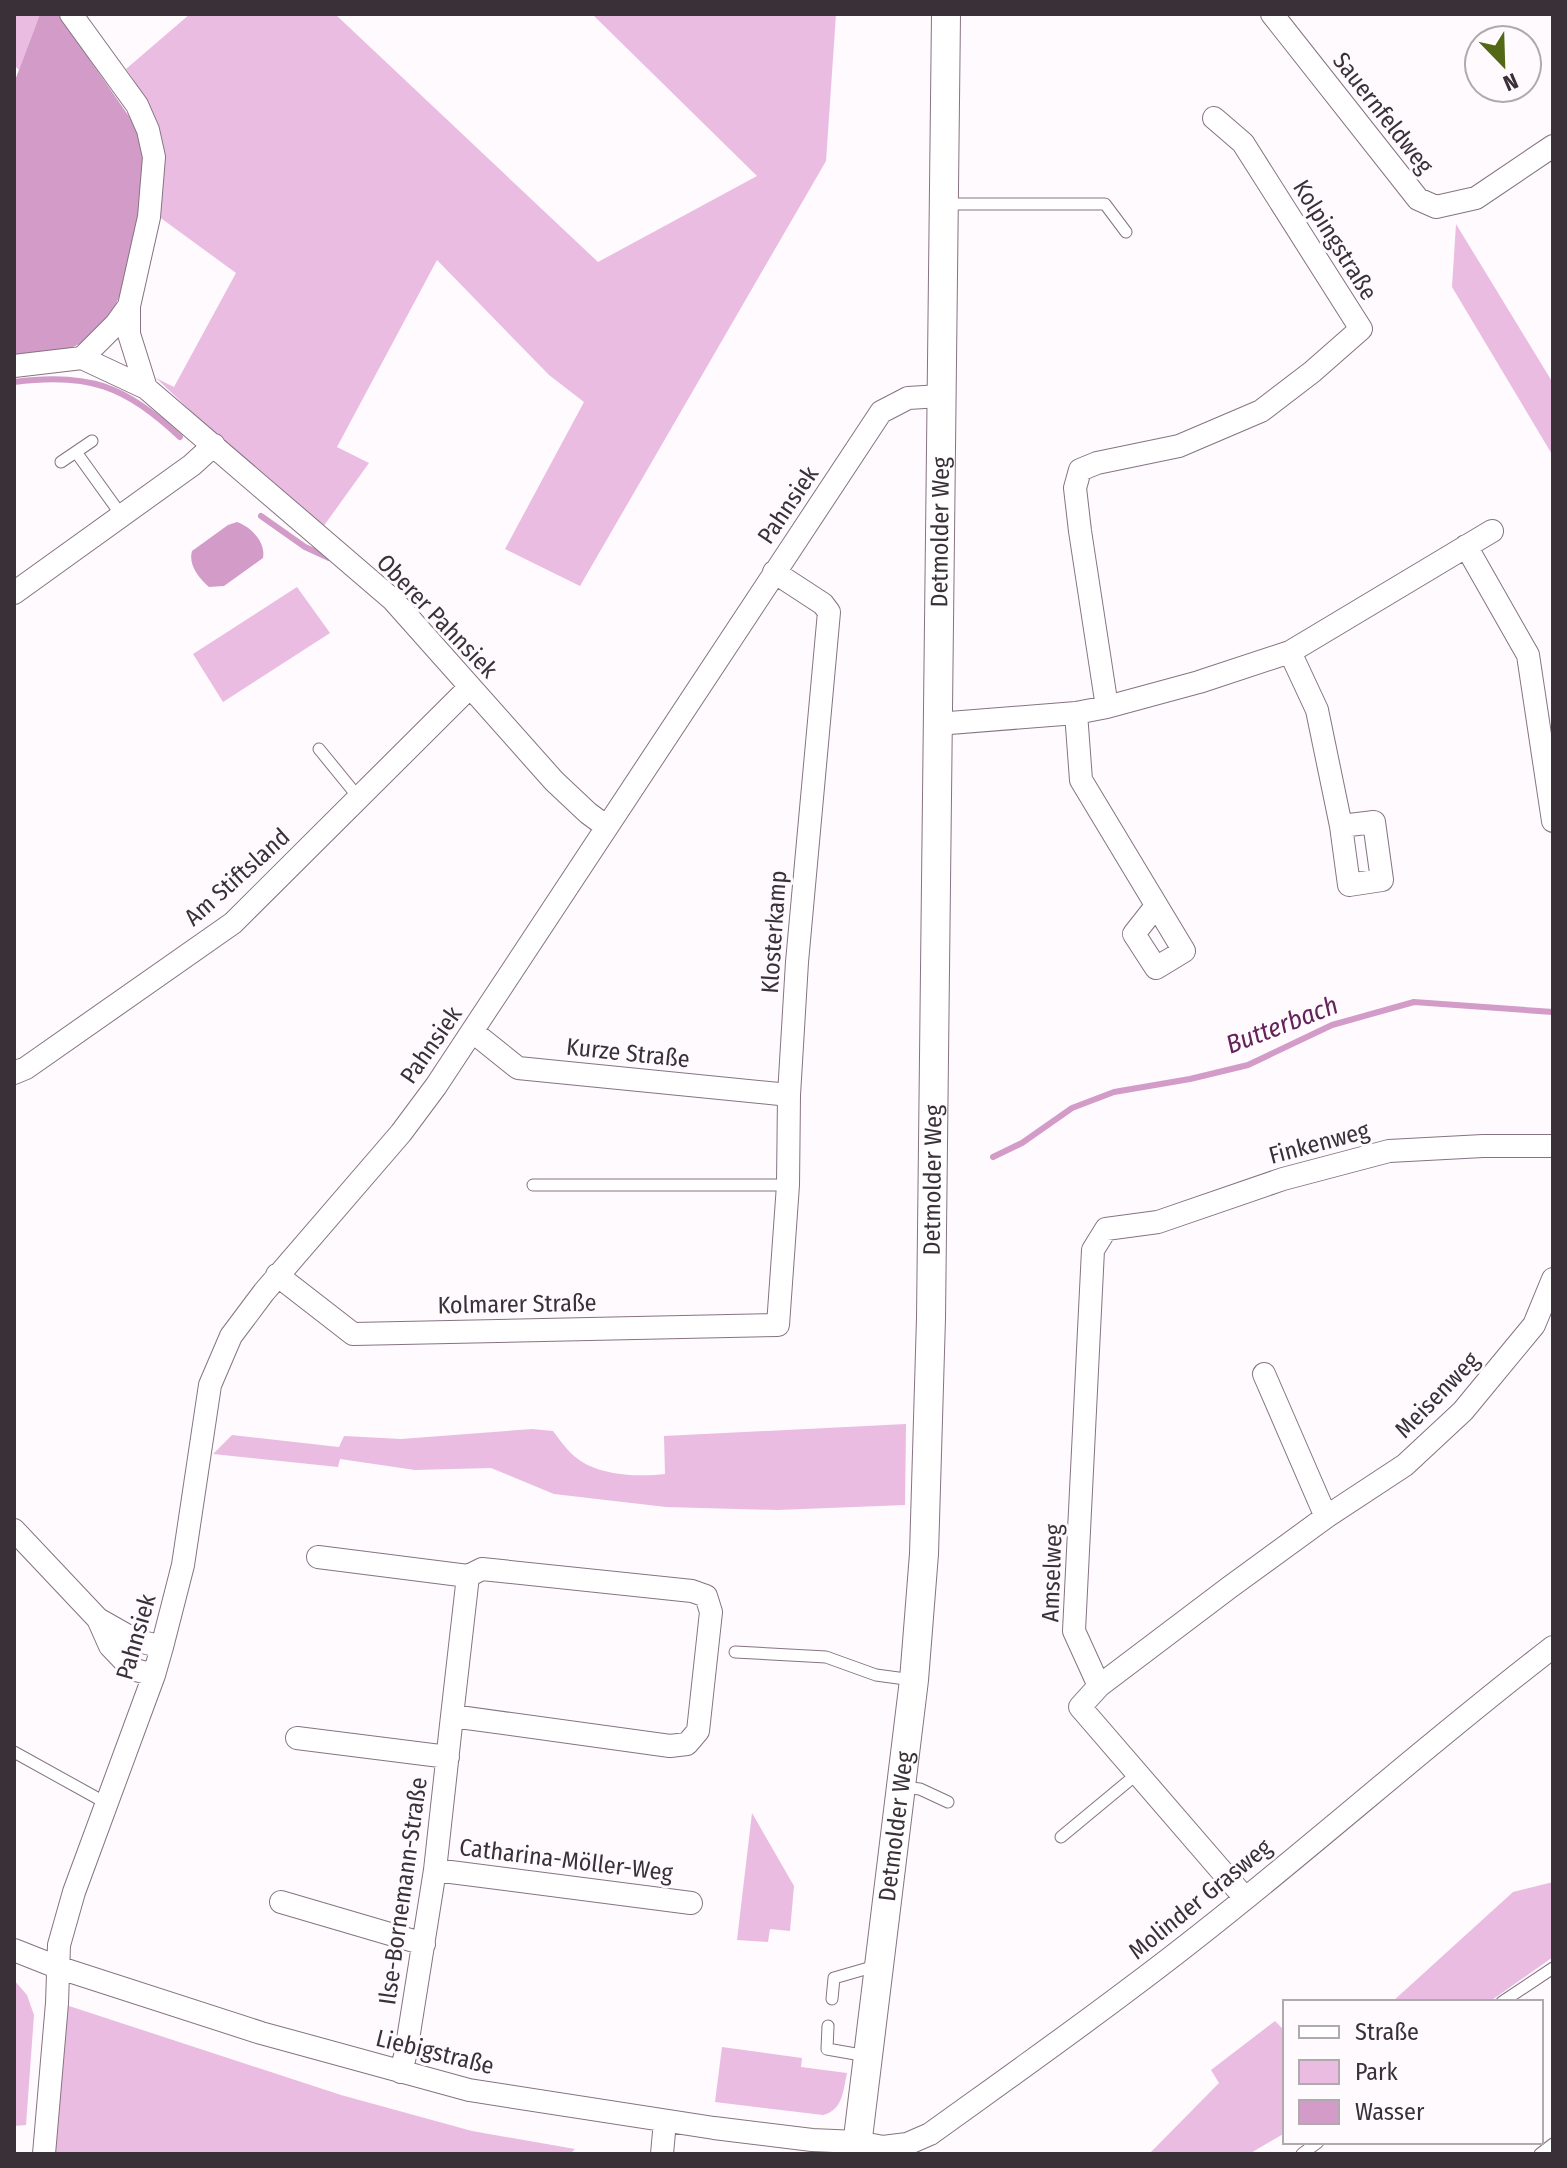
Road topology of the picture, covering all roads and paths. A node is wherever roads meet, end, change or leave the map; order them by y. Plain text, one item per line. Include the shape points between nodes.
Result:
1 (946, 14) edge
2 (1272, 14) edge
3 (76, 16) edge
4 (1214, 118) dead end
5 (1553, 146) edge
6 (943, 204) junction
7 (1126, 232) dead end
8 (129, 306) junction
9 (82, 358) junction
10 (14, 366) edge
11 (146, 388) junction
12 (941, 396) junction
13 (92, 441) dead end
14 (214, 445) junction
15 (76, 452) junction
16 (61, 462) dead end
17 (122, 516) junction
18 (1492, 531) dead end
19 (1466, 546) junction
20 (774, 572) junction
21 (14, 593) edge
22 (1290, 652) junction
23 (470, 687) junction
24 (1107, 707) junction
25 (1076, 713) junction
26 (937, 724) junction
27 (319, 749) dead end
28 (359, 798) junction
29 (1552, 809) edge
30 (1341, 826) dead end
31 (607, 827) junction
32 (1156, 906) dead end
33 (473, 1032) junction
34 (14, 1073) edge
35 (789, 1095) junction
36 (1553, 1146) edge
37 (533, 1185) dead end
38 (788, 1185) junction
39 (1106, 1229) joint
40 (277, 1275) junction
41 (1553, 1279) edge
42 (778, 1325) joint
43 (1264, 1374) dead end
44 (1326, 1517) junction
45 (14, 1530) edge
46 (318, 1557) dead end
47 (468, 1576) junction
48 (98, 1619) junction
49 (162, 1647) junction
50 (1553, 1647) edge
51 (735, 1652) dead end
52 (154, 1675) junction
53 (914, 1680) junction
54 (1099, 1686) junction
55 (452, 1716) junction
56 (297, 1738) dead end
57 (14, 1752) edge
58 (448, 1757) junction
59 (1137, 1774) junction
60 (900, 1787) junction
61 (948, 1802) dead end
62 (106, 1803) junction
63 (1061, 1837) dead end
64 (435, 1870) junction
65 (1245, 1898) junction
66 (281, 1902) dead end
67 (691, 1903) dead end
68 (424, 1944) junction
69 (14, 1950) edge
70 (880, 1964) junction
71 (57, 1967) junction
72 (1553, 1968) edge
73 (832, 1999) dead end
74 (1505, 2000) edge
75 (828, 2026) dead end
76 (868, 2056) junction
77 (401, 2072) junction
78 (665, 2121) junction
79 (1553, 2144) edge
80 (856, 2148) edge
81 (44, 2154) edge
82 (662, 2154) edge
83 (1540, 2154) edge

1 - 6 street, Detmolder Weg
2 - 5 street, Sauernfeldweg via 1418,199 1436,207 1476,198
3 - 8 street via 137,105 154,157 149,217
4 - 24 street, Kolpingstraße via 1243,143 1361,329 1261,411 1179,446 1080,470 1075,488 1078,516
6 - 7 lane via 1105,204
6 - 12 street, Detmolder Weg
8 - 9 street
8 - 11 street via 129,334
9 - 10 street
9 - 11 street, Oberer Pahnsiek
11 - 14 street, Oberer Pahnsiek
12 - 20 street, Pahnsiek via 908,398 881,412
12 - 26 street, Detmolder Weg
13 - 15 lane
14 - 17 street
14 - 23 street, Oberer Pahnsiek via 393,600
15 - 16 lane
15 - 17 lane
17 - 21 street
18 - 19 street
19 - 22 street
19 - 29 street via 1528,655
20 - 31 street, Pahnsiek
20 - 35 street, Klosterkamp via 829,612
22 - 24 street
22 - 30 street via 1317,710
23 - 28 street, Am Stiftsland
23 - 31 street, Oberer Pahnsiek via 554,781
24 - 25 street
25 - 26 street
25 - 32 street via 1081,780
26 - 53 street, Detmolder Weg via 931,1318 924,1554
27 - 28 lane
28 - 34 street, Am Stiftsland via 233,923
31 - 33 street, Pahnsiek
33 - 35 street, Kurze Straße via 518,1068
33 - 40 street, Pahnsiek via 401,1133
35 - 38 street, Klosterkamp
36 - 39 street, Finkenweg via 1389,1151 1283,1179 1158,1222
37 - 38 lane
38 - 42 street, Klosterkamp
39 - 54 street, Amselweg via 1093,1250 1074,1631
40 - 42 street, Kolmarer Straße via 353,1334
40 - 49 street, Pahnsiek via 231,1336 210,1385 183,1565
41 - 44 street, Meisenweg via 1534,1325 1463,1411 1405,1465
43 - 44 street
44 - 54 street, Meisenweg
45 - 48 street
46 - 47 street
47 - 55 street, Ilse-Bornemann-Straße
47 - 55 street via 482,1569 706,1596 711,1612 698,1731 687,1744 670,1746
48 - 49 street via 135,1640
48 - 52 street via 110,1646 132,1669
49 - 52 street, Pahnsiek
50 - 65 street, Molinder Grasweg
51 - 53 lane via 826,1657 876,1675
52 - 62 street, Pahnsiek
53 - 60 street, Detmolder Weg
54 - 59 street via 1080,1707
55 - 58 street, Ilse-Bornemann-Straße
56 - 58 street
57 - 62 lane
58 - 64 street, Ilse-Bornemann-Straße
59 - 63 lane
59 - 65 street
60 - 61 lane via 920,1789
60 - 70 street, Detmolder Weg
62 - 71 street, Pahnsiek via 74,1892
64 - 67 street, Catharina-Möller-Weg
64 - 68 street, Ilse-Bornemann-Straße
65 - 80 street, Molinder Grasweg via 1133,1987 930,2134 907,2144
66 - 68 street
68 - 77 street, Ilse-Bornemann-Straße
69 - 71 street, Liebigstraße
70 - 73 lane via 834,1978
70 - 76 street, Detmolder Weg
71 - 77 street, Liebigstraße
71 - 81 street, Pahnsiek
72 - 74 lane
75 - 76 lane via 827,2049
76 - 80 street, Detmolder Weg
77 - 78 street, Liebigstraße via 469,2090
78 - 80 street, Liebigstraße
78 - 82 street
79 - 83 lane

